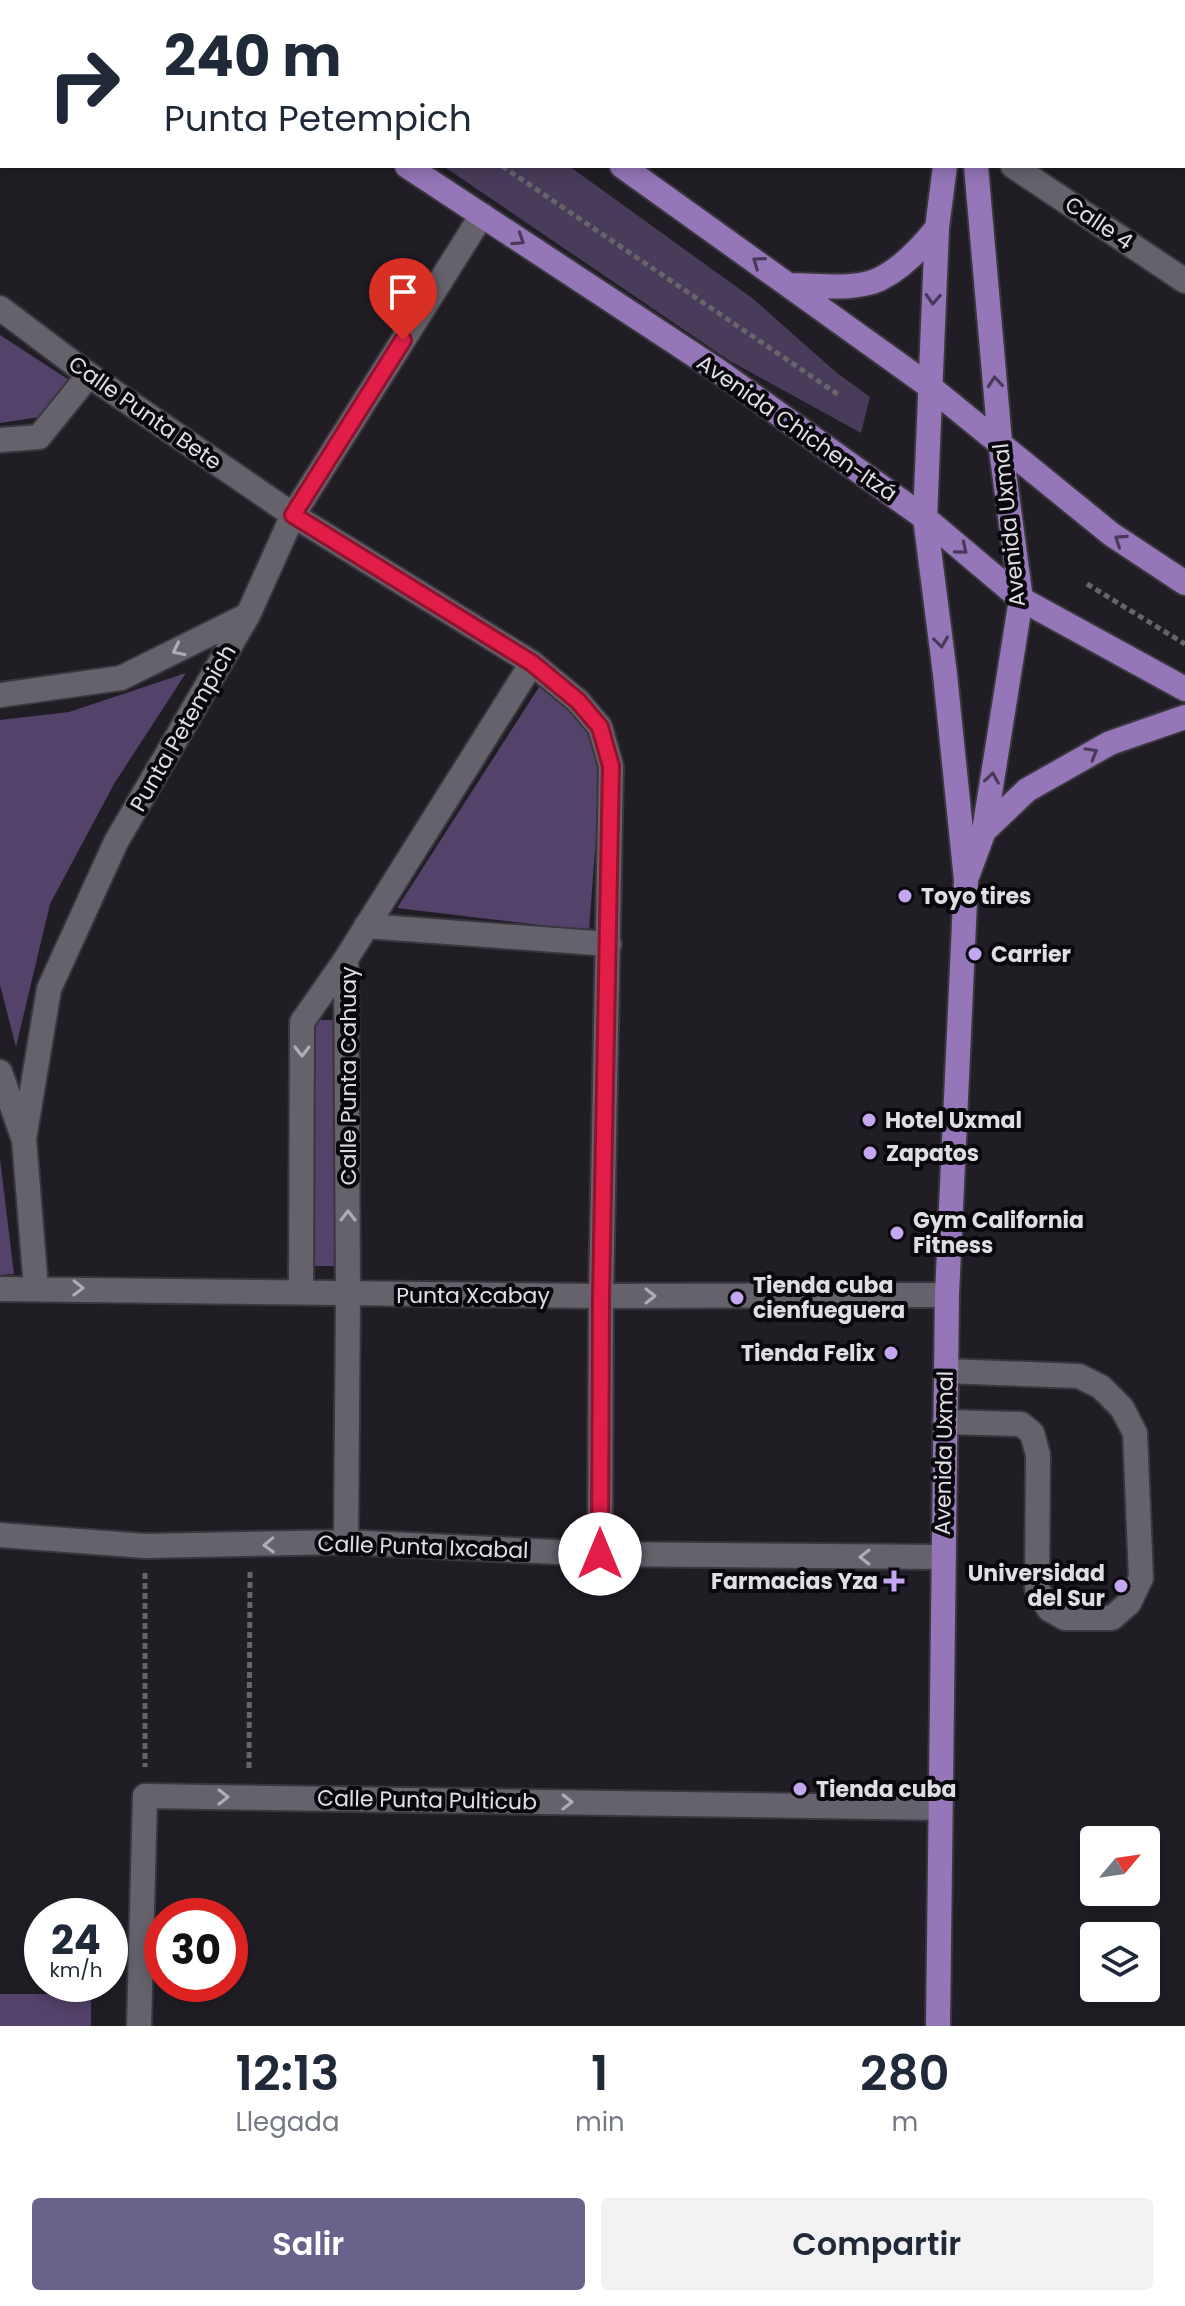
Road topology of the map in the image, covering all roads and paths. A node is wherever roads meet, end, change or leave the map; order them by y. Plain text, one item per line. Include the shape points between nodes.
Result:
1 (410, 168) edge
2 (505, 168) edge
3 (625, 168) edge
4 (945, 168) edge
5 (976, 168) edge
6 (1016, 168) edge
7 (482, 215) junction
8 (937, 228) junction
9 (1185, 281) edge
10 (791, 285) junction
11 (0, 308) edge
12 (89, 375) junction
13 (929, 386) junction
14 (839, 395) dead end
15 (0, 440) edge
16 (1000, 442) junction
17 (293, 515) junction
18 (925, 518) junction
19 (1185, 583) edge
20 (1087, 584) dead end
21 (1021, 599) junction
22 (248, 615) junction
23 (1185, 644) edge
24 (532, 663) junction
25 (1185, 689) edge
26 (0, 695) edge
27 (1185, 717) edge
28 (984, 831) junction
29 (966, 880) junction
30 (366, 926) junction
31 (609, 944) junction
32 (346, 959) junction
33 (0, 1072) edge
34 (24, 1139) junction
35 (36, 1288) junction
36 (0, 1289) edge
37 (301, 1292) junction
38 (348, 1294) junction
39 (947, 1295) junction
40 (601, 1296) junction
41 (946, 1371) junction
42 (945, 1422) junction
43 (0, 1535) edge
44 (346, 1542) junction
45 (250, 1545) junction
46 (145, 1546) junction
47 (600, 1554) junction
48 (943, 1557) junction
49 (145, 1796) junction
50 (248, 1797) junction
51 (940, 1808) junction
52 (139, 2026) edge
53 (938, 2026) edge

1 - 7 main road, Avenida Chichen-Itzá
2 - 14 path
10 -> 3 main road
4 - 8 main road, Avenida Uxmal
16 -> 5 main road, Avenida Uxmal
6 - 9 street, Calle 4
7 - 17 street, Punta Petempich
7 -> 18 main road, Avenida Chichen-Itzá via 717,370
8 - 10 main road via 920,249 879,280
8 -> 13 main road, Avenida Uxmal
10 - 13 main road
11 - 12 street, Calle Punta Bete
12 - 15 street via 39,437
12 - 17 street, Calle Punta Bete
13 - 16 main road
13 - 18 main road, Avenida Uxmal
19 -> 16 main road via 1111,534
16 - 21 main road, Avenida Uxmal
17 - 22 street, Punta Petempich
17 - 24 street, Calle Punta Bete
18 -> 21 main road, Avenida Chichen-Itzá
18 -> 29 main road, Avenida Uxmal
20 - 23 path
21 - 25 main road, Avenida Chichen-Itzá
28 -> 21 main road, Avenida Uxmal
22 -> 26 street via 121,678
22 - 34 street, Punta Petempich via 116,842 49,989
24 - 30 street, Calle Punta Cahuay
24 - 31 street, Calle Punta Bete via 600,727 611,766
28 -> 27 main road via 1027,790 1110,743
28 - 29 main road, Avenida Uxmal
29 - 39 main road, Avenida Uxmal
30 - 31 street
30 - 32 street, Calle Punta Cahuay
31 - 40 street, Calle Punta Bete
32 -> 37 street via 302,1022
38 -> 32 street, Calle Punta Cahuay
33 - 34 street
34 - 35 street, Punta Petempich
35 - 36 street, Punta Xcabay
35 -> 37 street, Punta Xcabay
37 - 38 street, Punta Xcabay
38 - 40 street, Punta Xcabay
38 - 44 street, Calle Punta Cahuay
40 -> 39 street, Punta Xcabay
39 - 41 main road, Avenida Uxmal
40 - 47 street, Calle Punta Bete
41 - 42 main road, Avenida Uxmal
41 - 42 street via 1079,1376 1101,1387 1122,1408 1135,1433 1141,1578 1129,1603 1112,1618 1065,1618 1049,1609 1037,1589 1038,1455 1032,1433 1021,1424
42 - 48 main road, Avenida Uxmal
43 - 46 street, Calle Punta Ixcabal
44 -> 45 street, Calle Punta Ixcabal
44 - 47 street, Calle Punta Ixcabal
45 - 46 street, Calle Punta Ixcabal
45 - 50 path
46 - 49 path
48 -> 47 street, Calle Punta Ixcabal
48 - 51 main road, Avenida Uxmal
49 -> 50 street, Calle Punta Pulticub
49 - 52 street
50 -> 51 street, Calle Punta Pulticub
51 - 53 main road, Avenida Uxmal

